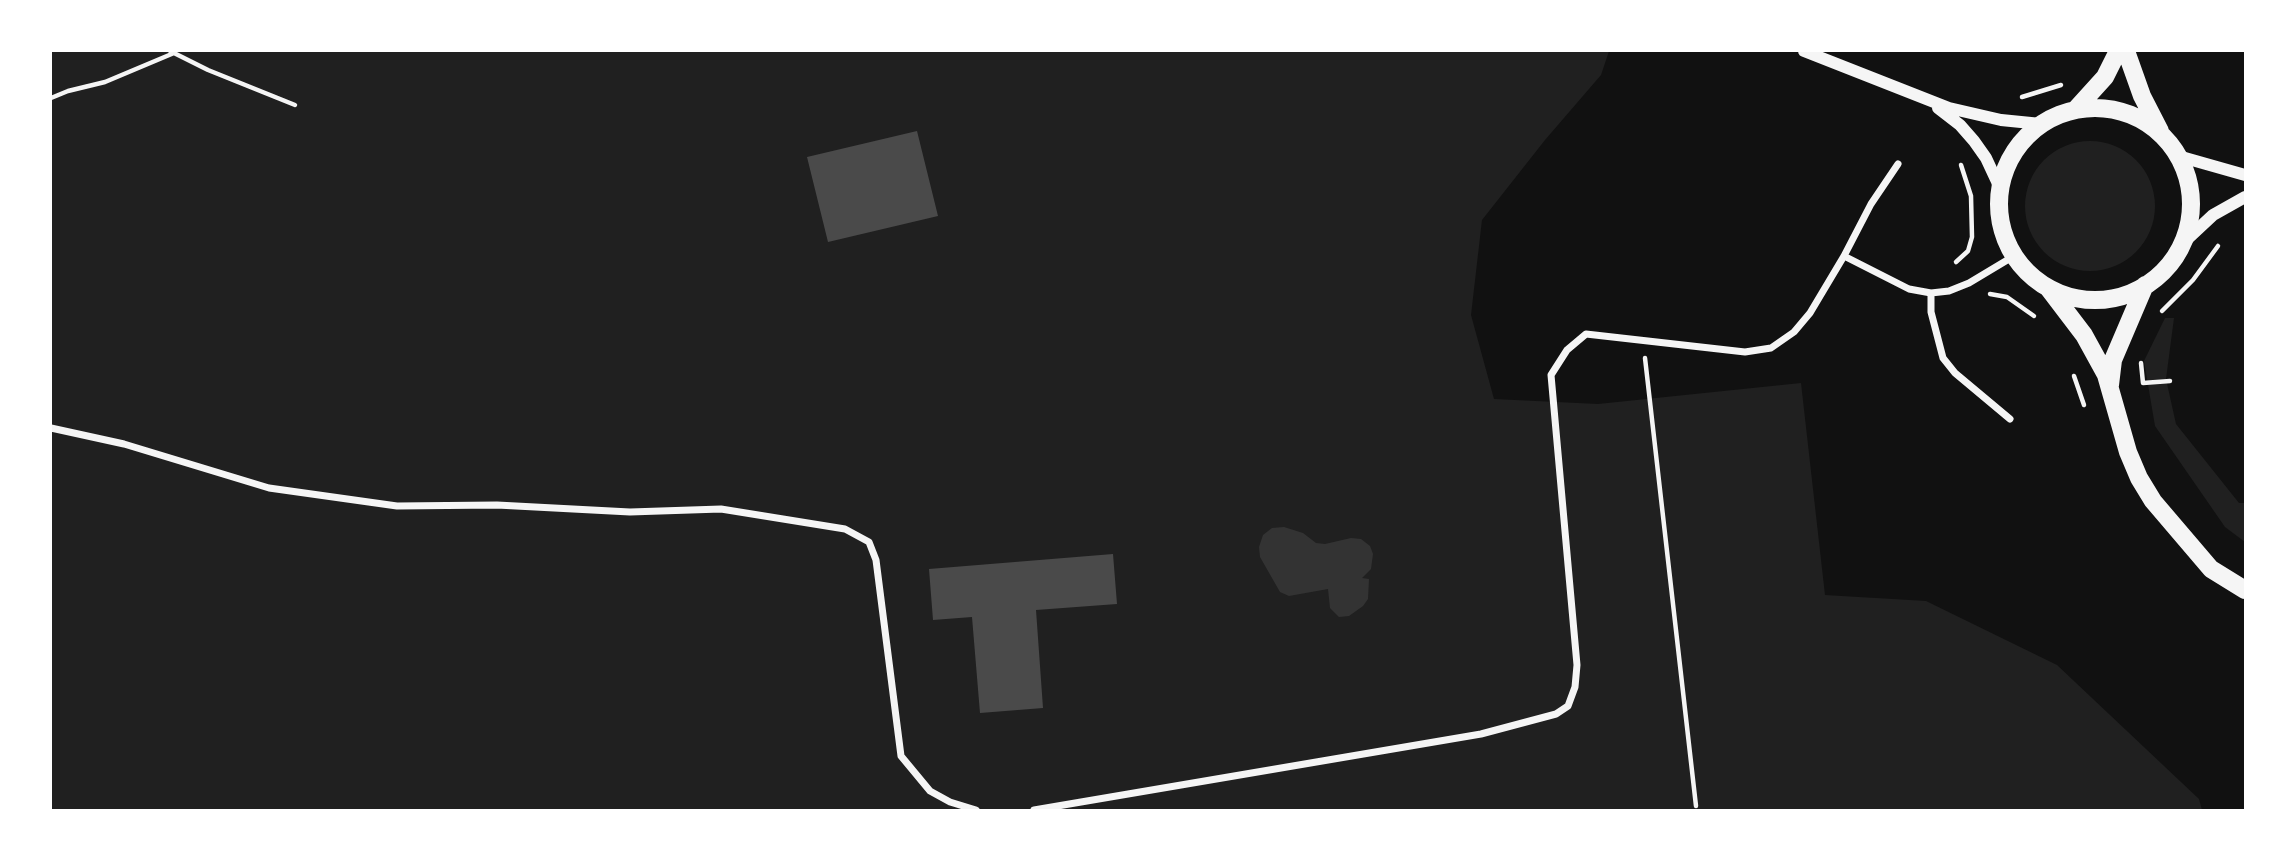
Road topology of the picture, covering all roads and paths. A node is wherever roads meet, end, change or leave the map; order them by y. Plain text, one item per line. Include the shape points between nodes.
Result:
1 (1804, 51) edge
2 (2118, 51) edge
3 (2126, 51) edge
4 (173, 52) edge
5 (51, 98) edge
6 (1929, 102) junction
7 (295, 105) dead end
8 (2076, 110) junction
9 (2041, 124) junction
10 (2161, 134) junction
11 (2178, 156) junction
12 (1958, 157) dead end
13 (1898, 164) dead end
14 (2245, 175) edge
15 (2000, 188) junction
16 (2245, 197) edge
17 (2221, 242) dead end
18 (2183, 243) junction
19 (1844, 256) junction
20 (2014, 256) junction
21 (1956, 262) dead end
22 (2145, 285) junction
23 (2048, 287) junction
24 (1931, 293) junction
25 (1978, 298) dead end
26 (2158, 315) dead end
27 (2038, 319) dead end
28 (1642, 339) junction
29 (2142, 352) dead end
30 (2073, 374) dead end
31 (2171, 381) dead end
32 (2110, 388) junction
33 (2084, 405) dead end
34 (2010, 419) dead end
35 (51, 428) edge
36 (2245, 590) edge
37 (1696, 806) dead end
38 (976, 810) edge
39 (1034, 810) edge

1 - 6 street
2 - 8 main road via 2105,77
3 - 10 main road
4 - 5 path via 106,82
4 - 7 path
6 - 9 street via 2001,120
6 - 15 street via 1974,141
8 - 9 main road
8 - 10 main road via 2122,111
9 - 15 main road via 2022,141
10 - 11 main road
11 - 14 street
11 - 18 main road via 2190,190
12 - 21 path via 1971,196 1972,237 1968,251
13 - 19 street
15 - 20 main road via 2001,223
16 - 18 street via 2213,215
17 - 26 path via 2193,280
18 - 22 main road via 2161,274
19 - 24 street via 1909,289
19 - 28 street via 1810,313 1771,348 1745,352
20 - 23 main road
20 - 24 street via 1969,283
22 - 23 main road via 2107,299 2066,295
22 - 32 main road via 2113,360
23 - 32 main road via 2084,335
24 - 34 street via 1943,358
25 - 27 path via 1988,294 2007,297
28 - 37 path
28 - 39 street via 1586,334 1567,350 1551,375 1577,665 1568,706 1556,714 1481,734
29 - 31 path via 2143,383
30 - 33 path
32 - 36 main road via 2128,452 2153,501 2211,569
35 - 38 street via 124,444 269,488 397,506 498,505 630,512 721,509 845,528 869,542 876,560 901,755 930,791

